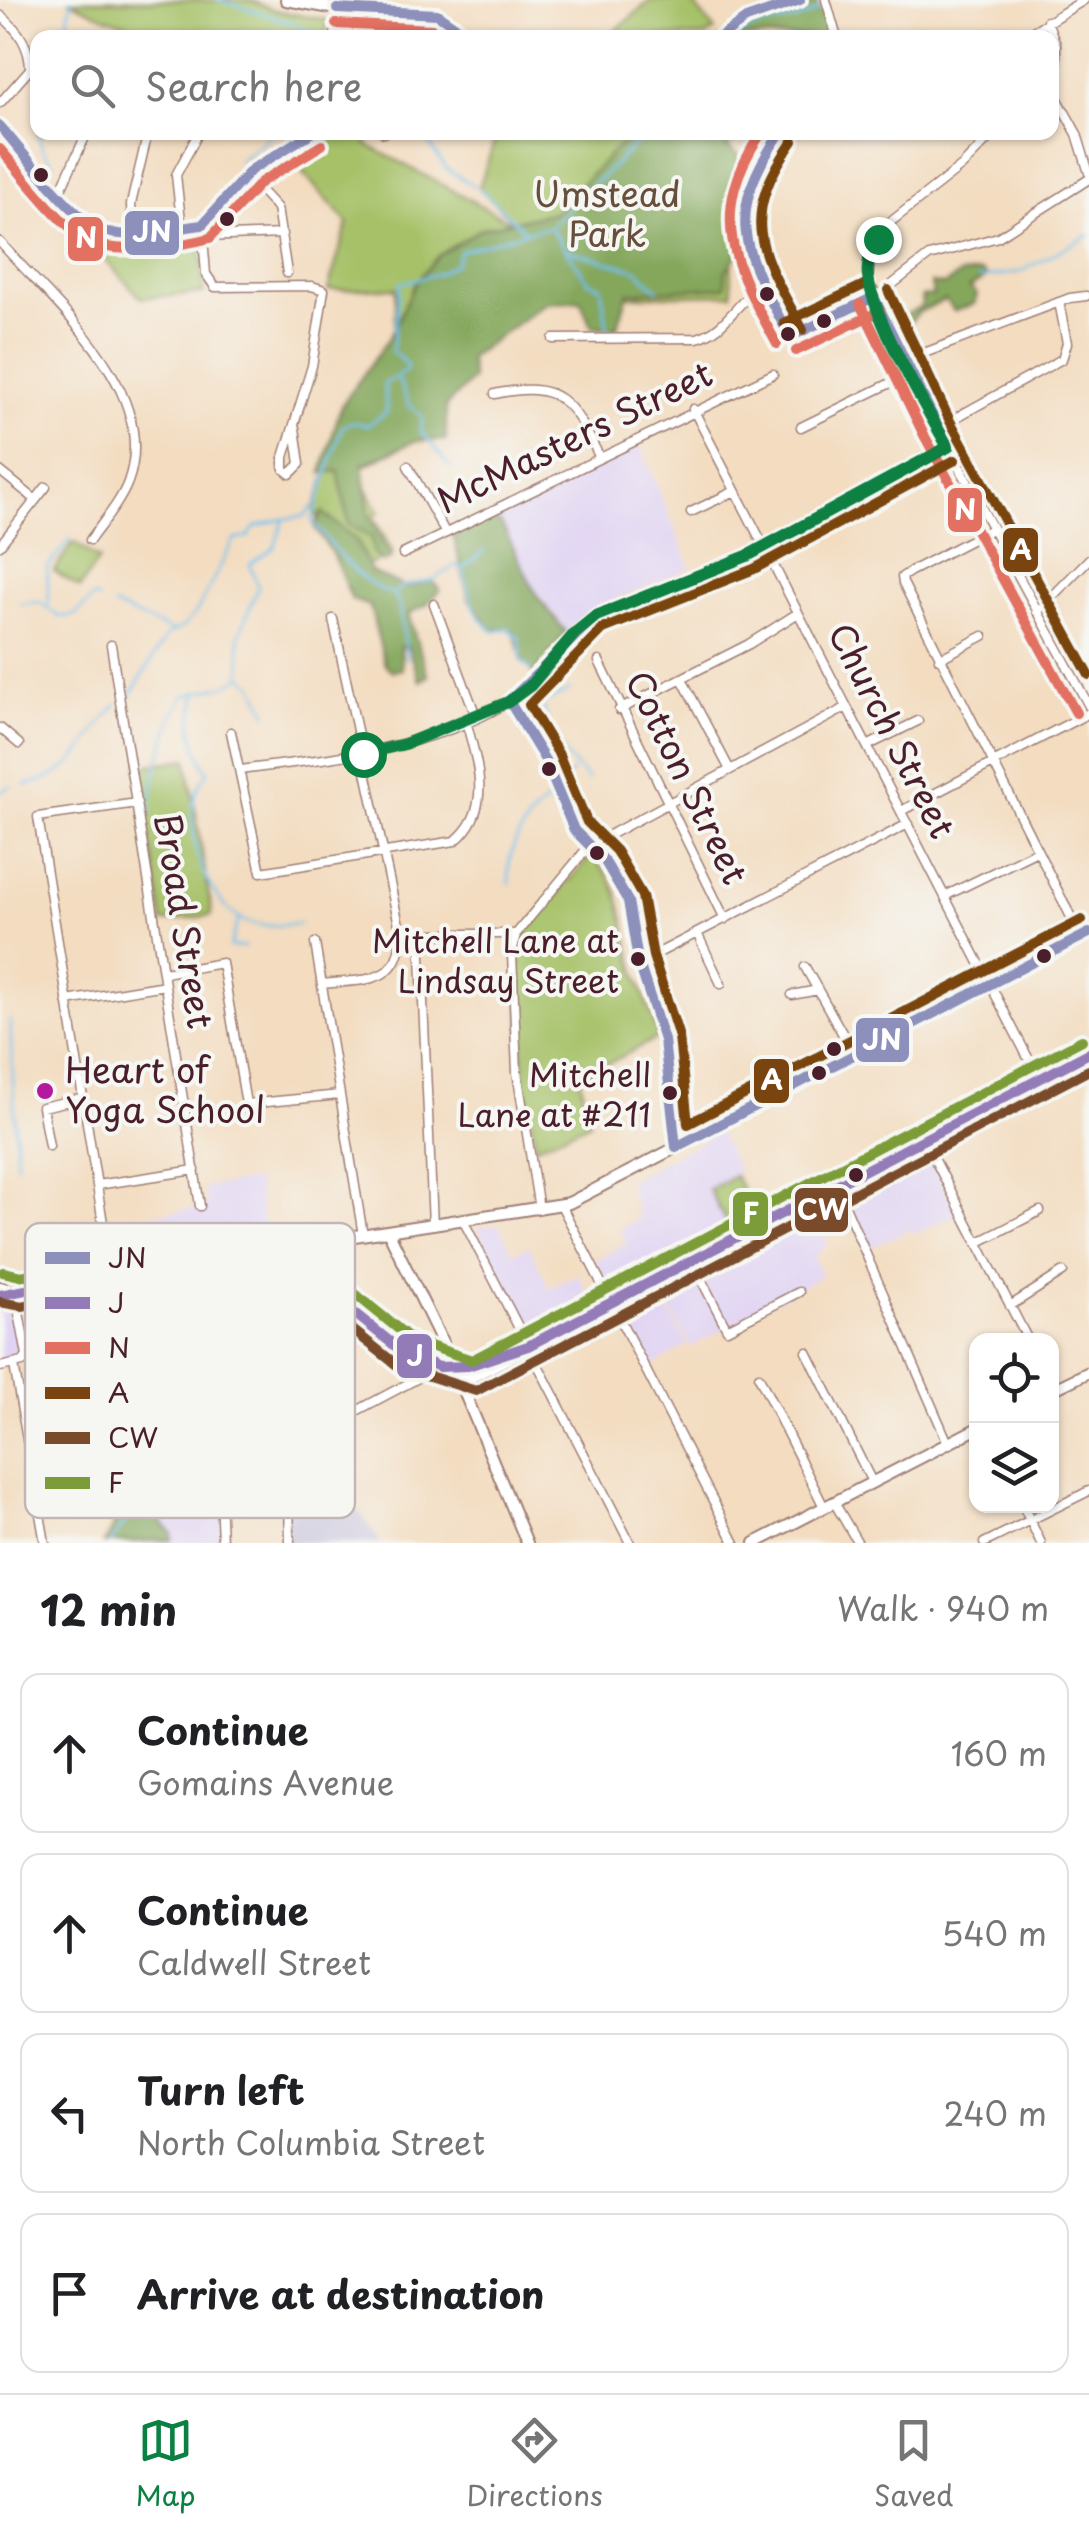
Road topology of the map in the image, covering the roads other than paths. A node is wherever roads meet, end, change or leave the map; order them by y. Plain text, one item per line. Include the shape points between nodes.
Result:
1 (286, 0) edge
2 (800, 0) edge
3 (826, 0) edge
4 (1084, 0) edge
5 (336, 9) junction
6 (0, 15) edge
7 (1047, 21) junction
8 (335, 30) edge
9 (461, 30) edge
10 (730, 30) edge
11 (835, 30) edge
12 (1034, 30) edge
13 (1051, 30) edge
14 (0, 103) edge
15 (1059, 104) edge
16 (0, 126) edge
17 (83, 140) edge
18 (146, 140) edge
19 (194, 140) edge
20 (301, 140) edge
21 (775, 140) edge
22 (987, 140) edge
23 (246, 175) junction
24 (1089, 176) edge
25 (58, 194) junction
26 (202, 224) junction
27 (182, 230) junction
28 (132, 233) junction
29 (282, 234) junction
30 (204, 237) junction
31 (0, 242) edge
32 (286, 273) dead end
33 (764, 285) junction
34 (1086, 296) dead end
35 (874, 297) junction
36 (1059, 302) junction
37 (553, 339) dead end
38 (903, 361) junction
39 (773, 374) dead end
40 (909, 374) junction
41 (494, 394) dead end
42 (692, 409) junction
43 (801, 426) dead end
44 (295, 428) junction
45 (937, 428) junction
46 (948, 447) junction
47 (599, 456) junction
48 (408, 466) dead end
49 (0, 471) edge
50 (46, 488) dead end
51 (735, 491) junction
52 (36, 500) junction
53 (691, 512) dead end
54 (992, 529) junction
55 (446, 532) junction
56 (90, 540) dead end
57 (0, 545) edge
58 (764, 546) junction
59 (403, 554) dead end
60 (1089, 559) edge
61 (434, 604) dead end
62 (1037, 612) junction
63 (798, 613) junction
64 (333, 619) dead end
65 (983, 636) dead end
66 (110, 644) dead end
67 (938, 659) junction
68 (599, 661) dead end
69 (682, 680) junction
70 (508, 702) junction
71 (847, 708) junction
72 (619, 710) junction
73 (1089, 710) edge
74 (476, 716) junction
75 (918, 720) dead end
76 (466, 721) junction
77 (0, 728) edge
78 (231, 732) dead end
79 (19, 744) dead end
80 (868, 746) junction
81 (363, 754) junction
82 (992, 763) junction
83 (240, 770) junction
84 (730, 770) junction
85 (137, 802) junction
86 (667, 804) junction
87 (901, 811) junction
88 (908, 824) junction
89 (589, 846) junction
90 (1037, 850) junction
91 (382, 853) junction
92 (945, 896) junction
93 (725, 918) junction
94 (697, 933) junction
95 (401, 934) junction
96 (420, 934) junction
97 (516, 934) junction
98 (1085, 935) edge
99 (316, 943) dead end
100 (638, 963) junction
101 (805, 967) dead end
102 (164, 973) junction
103 (322, 984) junction
104 (722, 984) dead end
105 (990, 984) junction
106 (166, 985) junction
107 (818, 990) junction
108 (792, 995) dead end
109 (68, 1001) junction
110 (1089, 1053) edge
111 (854, 1054) junction
112 (1039, 1079) junction
113 (340, 1095) junction
114 (83, 1098) junction
115 (924, 1139) junction
116 (49, 1146) dead end
117 (676, 1147) junction
118 (194, 1170) junction
119 (836, 1184) junction
120 (97, 1185) junction
121 (200, 1206) dead end
122 (561, 1206) junction
123 (539, 1209) junction
124 (1040, 1211) dead end
125 (464, 1220) junction
126 (103, 1223) edge
127 (432, 1224) junction
128 (388, 1231) junction
129 (364, 1235) junction
130 (355, 1236) edge
131 (978, 1243) junction
132 (691, 1260) junction
133 (1063, 1272) dead end
134 (0, 1287) edge
135 (25, 1288) edge
136 (16, 1290) junction
137 (799, 1292) dead end
138 (0, 1295) edge
139 (610, 1302) junction
140 (1010, 1306) junction
141 (355, 1314) edge
142 (364, 1321) junction
143 (355, 1328) edge
144 (1024, 1333) edge
145 (25, 1340) edge
146 (528, 1346) junction
147 (807, 1352) dead end
148 (25, 1358) edge
149 (14, 1365) junction
150 (0, 1367) edge
151 (439, 1367) junction
152 (455, 1370) junction
153 (1089, 1372) edge
154 (759, 1377) dead end
155 (1059, 1385) edge
156 (355, 1409) edge
157 (25, 1428) edge
158 (969, 1432) edge
159 (948, 1443) junction
160 (872, 1482) junction
161 (1089, 1491) edge
162 (829, 1505) junction
163 (1026, 1513) edge
164 (41, 1518) edge
165 (221, 1518) edge
166 (289, 1518) edge
167 (1030, 1520) junction
168 (45, 1543) edge
169 (222, 1543) edge
170 (290, 1543) edge
171 (527, 1543) edge
172 (630, 1543) edge
173 (735, 1543) edge
174 (755, 1543) edge
175 (858, 1543) edge
176 (984, 1543) edge
177 (1041, 1543) edge

1 - 5 street
2 - 10 street
3 - 11 street
4 - 7 street
5 - 8 street
5 - 9 street via 436,14
6 - 14 street via 30,55 30,69
7 - 12 street
7 - 13 street
15 - 24 street via 1077,134
16 - 25 street
17 - 25 street
18 - 28 street
19 - 27 street via 176,175
20 - 23 street
21 - 33 street via 746,182 743,208 744,232
22 - 35 street via 888,224 868,266
23 - 26 street
23 - 29 street via 274,202
24 - 35 street via 998,237 929,256
25 - 28 street via 100,230
26 - 27 street
26 - 30 street
27 - 28 street
29 - 30 street
29 - 32 street
30 - 44 street via 206,274 220,290 324,290
31 - 56 street via 105,362 127,402 136,440 132,466 123,492
33 - 35 street via 790,338
33 - 37 street via 743,296 713,334 698,338
34 - 36 street
35 - 38 street
36 - 38 street
36 - 45 street via 1067,343 1062,359
38 - 40 street
39 - 42 street, McMasters Street
40 - 43 street
40 - 45 street
41 - 47 street via 536,388 567,401
42 - 47 street, McMasters Street
42 - 51 street, Church Street
44 - 44 street via 300,464 288,473 284,457
45 - 46 street
46 - 54 street
46 - 58 street
47 - 55 street, McMasters Street
48 - 55 street
49 - 52 street
50 - 52 street
51 - 53 street
51 - 58 street, Church Street
52 - 57 street
54 - 62 street
54 - 67 street via 902,577
55 - 59 street, McMasters Street
58 - 63 street, Church Street
58 - 70 street via 596,616
60 - 62 street
61 - 74 street
62 - 73 street
63 - 69 street
63 - 71 street, Church Street
64 - 81 street
65 - 67 street
66 - 85 street, Broad Street
67 - 82 street
68 - 72 street, Cotton Street
69 - 72 street
69 - 84 street
70 - 74 street
70 - 89 street via 545,760 566,816
71 - 80 street, Church Street
71 - 84 street
72 - 86 street, Cotton Street
73 - 82 street
74 - 76 street
75 - 80 street
76 - 81 street
76 - 91 street via 480,786 474,820 455,841
77 - 79 street
78 - 83 street
80 - 87 street, Church Street
81 - 83 street
81 - 91 street
82 - 87 street
82 - 90 street
83 - 91 street via 261,872
84 - 86 street
85 - 102 street, Broad Street
85 - 109 street via 38,817
86 - 89 street
86 - 93 street, Cotton Street
87 - 88 street, Church Street
88 - 92 street, Church Street
88 - 93 street
89 - 97 street
89 - 100 street via 628,901
90 - 92 street
90 - 98 street
91 - 95 street
92 - 105 street, Church Street
93 - 94 street
94 - 100 street
94 - 104 street
95 - 96 street
95 - 103 street via 396,962 384,975
96 - 97 street
96 - 127 street
97 - 123 street via 516,1072
98 - 105 street
99 - 103 street
100 - 117 street via 664,1040
101 - 107 street
102 - 106 street, Broad Street
102 - 113 street via 222,963 246,1104
103 - 113 street
105 - 111 street
105 - 112 street, Church Street
106 - 109 street
106 - 118 street, Broad Street
107 - 108 street
107 - 111 street
109 - 114 street
110 - 112 main road
111 - 117 street
112 - 115 main road
113 - 129 street
114 - 116 street via 42,1108
114 - 120 street
115 - 119 main road
115 - 131 street
117 - 122 street
118 - 120 street
118 - 121 street, Broad Street
119 - 132 main road
119 - 159 street
120 - 126 street
122 - 123 street
122 - 139 street
123 - 125 street
124 - 131 street
125 - 127 street
125 - 146 street
127 - 128 street
128 - 129 street
128 - 152 street
129 - 130 street
131 - 140 street
132 - 137 street via 727,1329
132 - 139 main road
133 - 140 street
134 - 136 street
135 - 136 main road
136 - 138 main road
136 - 145 street
139 - 146 main road
139 - 173 street
140 - 144 street
141 - 142 main road
142 - 143 street
142 - 151 main road via 405,1353
146 - 152 main road
146 - 172 street
147 - 160 street
148 - 149 street
149 - 150 street
149 - 157 street
151 - 152 main road
151 - 156 street
152 - 171 street
153 - 155 street
154 - 162 street
158 - 159 street
159 - 160 street
160 - 162 street
161 - 167 street
162 - 174 street
162 - 175 street
163 - 167 street
164 - 168 street
165 - 169 street
166 - 170 street
167 - 176 street
167 - 177 street

